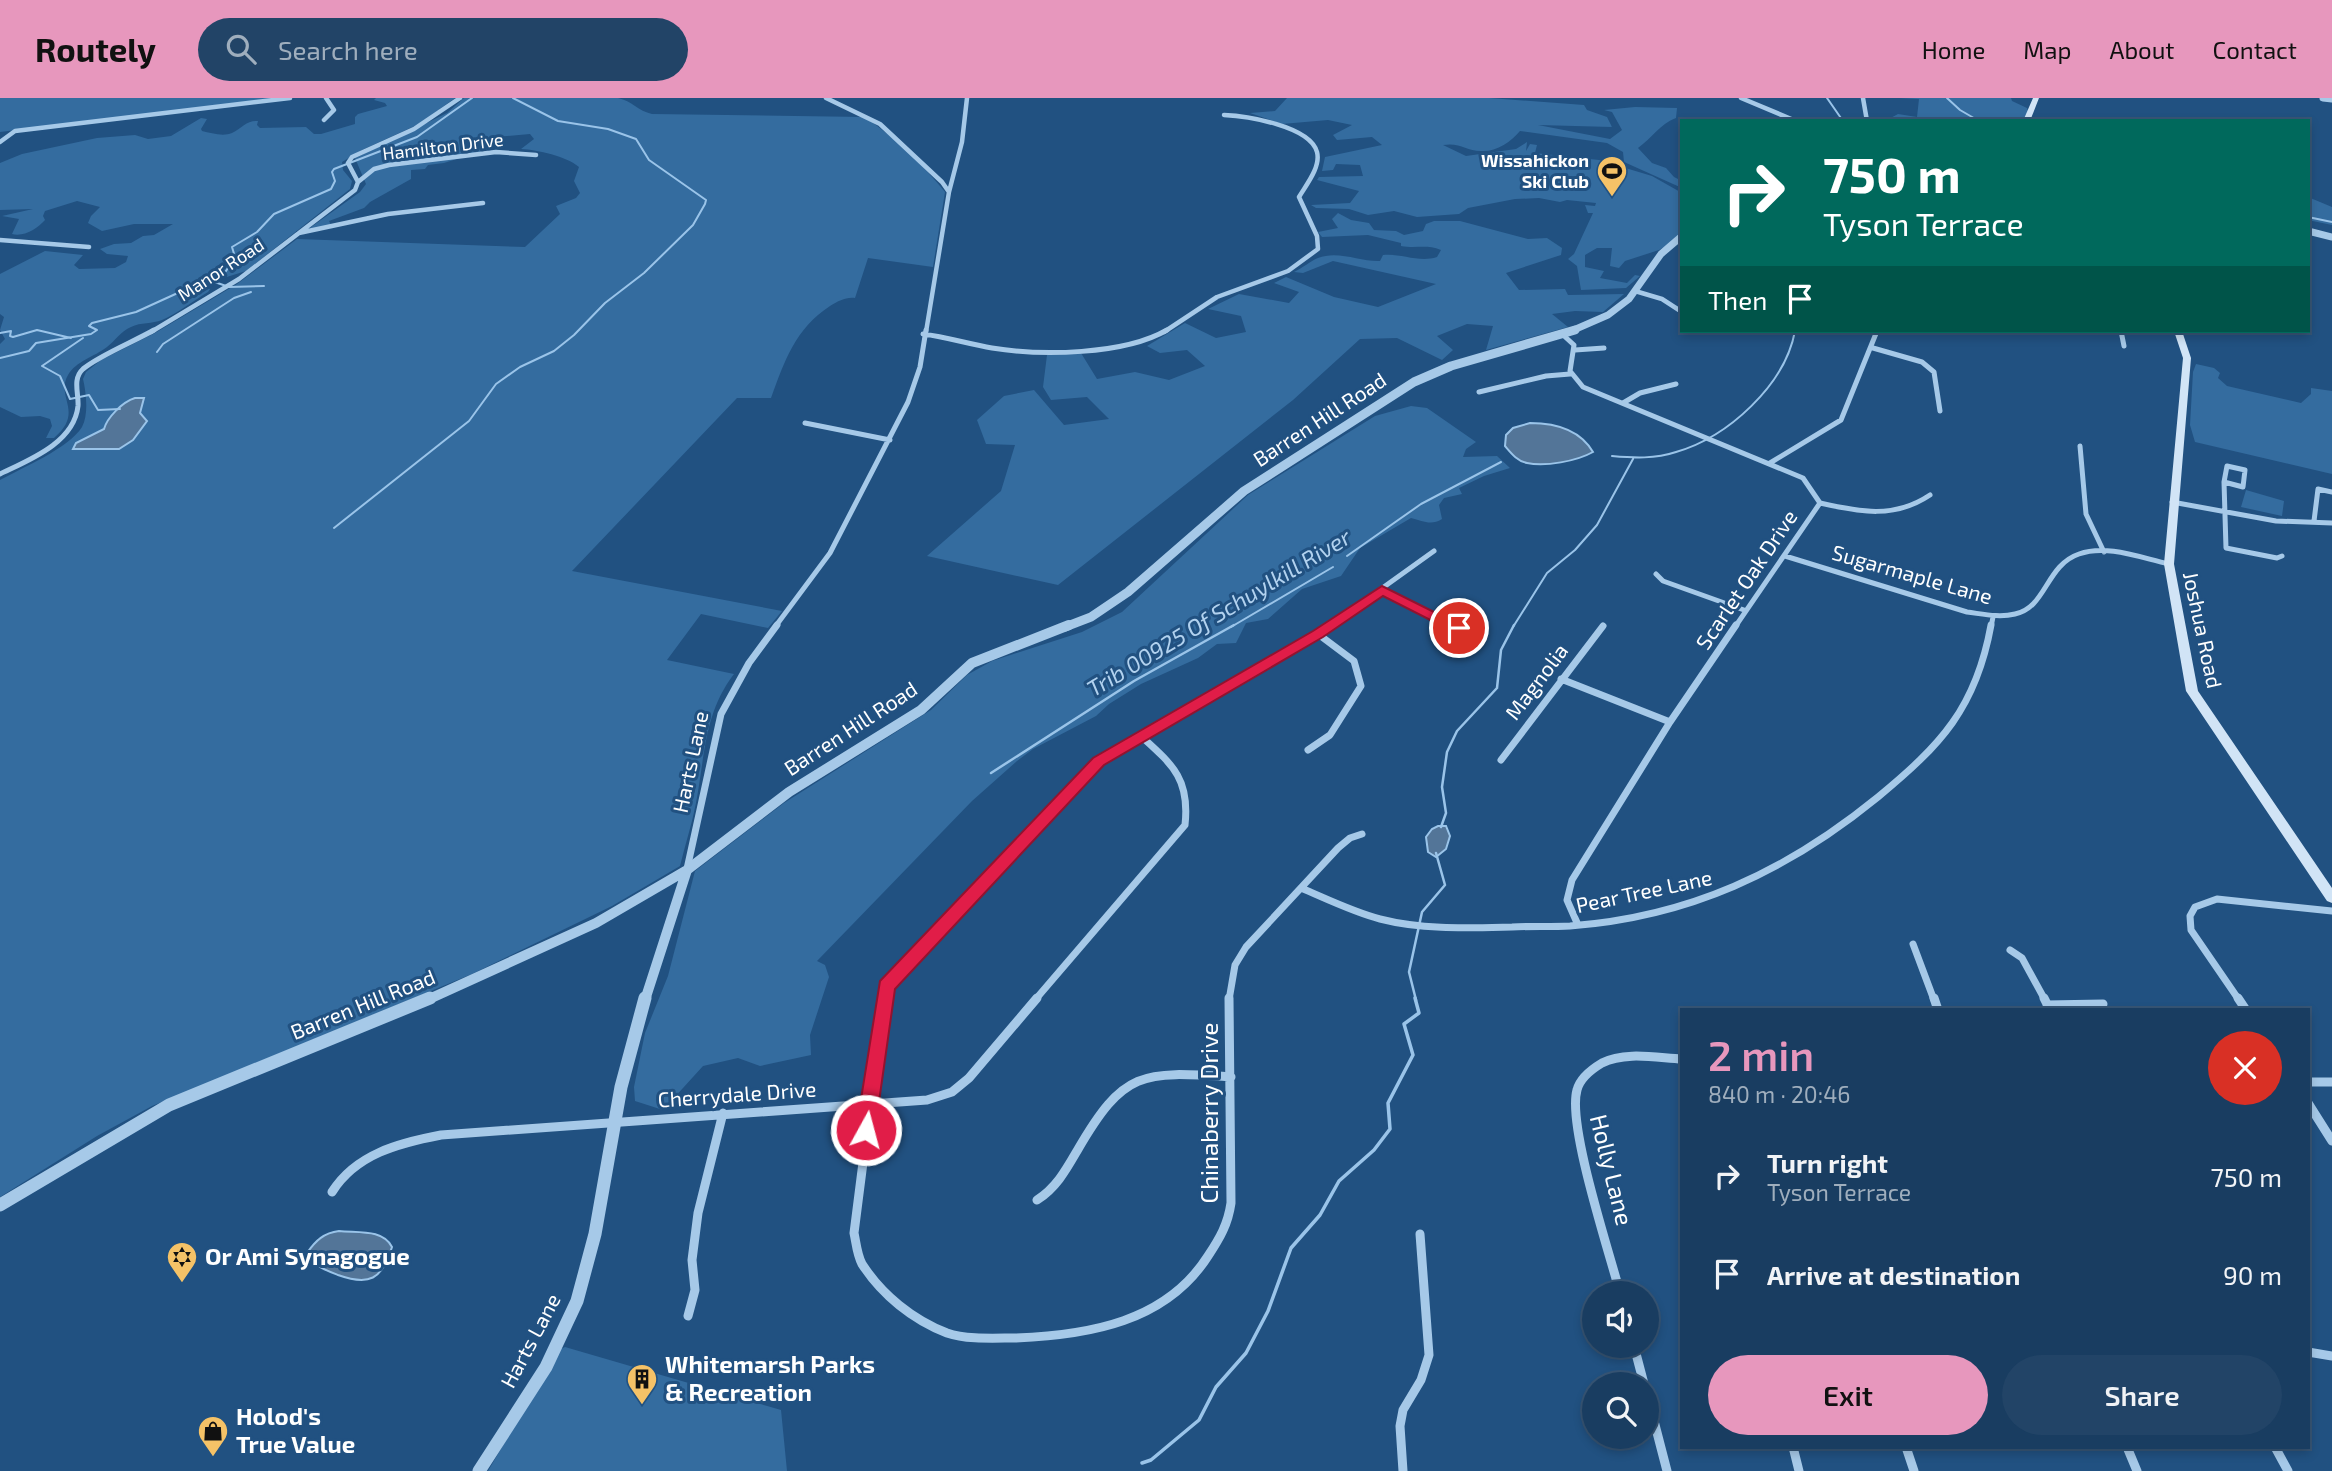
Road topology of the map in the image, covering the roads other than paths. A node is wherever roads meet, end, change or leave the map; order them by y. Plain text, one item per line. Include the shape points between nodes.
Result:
1 (290, 98) edge
2 (326, 98) edge
3 (460, 98) edge
4 (826, 98) edge
5 (967, 98) edge
6 (1741, 98) edge
7 (1863, 98) edge
8 (2036, 98) edge
9 (2323, 98) edge
10 (2332, 99) edge
11 (1224, 115) dead end
12 (1791, 119) edge
13 (1867, 119) edge
14 (2027, 119) edge
15 (324, 120) dead end
16 (0, 142) edge
17 (536, 155) dead end
18 (358, 182) junction
19 (948, 192) junction
20 (483, 203) dead end
21 (2310, 232) edge
22 (298, 233) junction
23 (2332, 237) edge
24 (1680, 238) edge
25 (0, 240) edge
26 (89, 247) dead end
27 (1635, 291) junction
28 (1680, 311) edge
29 (1877, 333) edge
30 (2121, 333) edge
31 (2179, 333) edge
32 (923, 334) junction
33 (1562, 334) junction
34 (2124, 346) dead end
35 (1604, 348) dead end
36 (1873, 348) junction
37 (1575, 350) junction
38 (1570, 374) junction
39 (1676, 384) dead end
40 (1479, 392) dead end
41 (1623, 403) junction
42 (1940, 411) dead end
43 (804, 423) dead end
44 (890, 440) junction
45 (2080, 446) dead end
46 (1770, 463) junction
47 (0, 474) edge
48 (2223, 482) junction
49 (2332, 492) edge
50 (1930, 495) dead end
51 (2172, 502) junction
52 (1819, 503) junction
53 (2223, 512) junction
54 (2314, 521) junction
55 (2332, 523) edge
56 (1434, 551) dead end
57 (2104, 552) junction
58 (1785, 556) junction
59 (2282, 556) dead end
60 (2169, 564) junction
61 (1656, 574) dead end
62 (1382, 591) junction
63 (1744, 610) junction
64 (1993, 617) junction
65 (1602, 626) dead end
66 (1459, 628) dead end
67 (1318, 634) junction
68 (1561, 679) junction
69 (1670, 722) junction
70 (1141, 736) junction
71 (1308, 750) dead end
72 (1501, 760) dead end
73 (1362, 834) dead end
74 (687, 870) junction
75 (1301, 888) junction
76 (2332, 898) edge
77 (2332, 911) edge
78 (1578, 925) junction
79 (1913, 944) dead end
80 (2010, 950) dead end
81 (2103, 1004) dead end
82 (2048, 1007) edge
83 (1937, 1008) edge
84 (2245, 1008) edge
85 (1680, 1059) edge
86 (1231, 1077) junction
87 (2310, 1082) edge
88 (2332, 1082) edge
89 (869, 1104) junction
90 (2310, 1106) edge
91 (723, 1112) junction
92 (613, 1121) junction
93 (2332, 1141) edge
94 (332, 1192) dead end
95 (1037, 1200) dead end
96 (0, 1205) edge
97 (1420, 1234) dead end
98 (1617, 1281) edge
99 (688, 1316) dead end
100 (2310, 1352) edge
101 (2332, 1356) edge
102 (1659, 1440) edge
103 (1794, 1449) edge
104 (1907, 1449) edge
105 (2128, 1449) edge
106 (2276, 1449) edge
107 (479, 1471) edge
108 (1403, 1471) edge
109 (1667, 1471) edge
110 (1799, 1471) edge
111 (1913, 1471) edge
112 (2137, 1471) edge
113 (2288, 1471) edge

1 - 16 street via 15,131
2 - 15 street via 334,110
3 - 18 street via 419,127 365,150 348,164
4 - 19 street via 880,124
5 - 19 street, Harts Lane via 962,142
6 - 12 street
7 - 13 street
8 - 14 main road
9 - 10 street
11 - 32 street via 1260,120 1302,135 1314,146 1317,153 1311,176 1299,197 1317,236 1318,249 1309,259 1220,295 1168,330 1139,343 1000,349
17 - 18 street, Hamilton Drive via 496,152 389,165 374,169
18 - 22 street, Manor Road via 352,193
19 - 32 street, Harts Lane
20 - 22 street via 388,214
21 - 23 street
22 - 47 street, Manor Road via 234,282 83,369 77,376 77,413 71,428
24 - 27 street, Barren Hill Road via 1661,254
25 - 26 street
27 - 28 street
27 - 33 street, Barren Hill Road via 1603,318
29 - 36 street
30 - 34 street
31 - 51 main road, Joshua Road via 2186,358
32 - 44 street, Harts Lane via 920,367
33 - 37 street
33 - 74 street, Barren Hill Road via 1447,367 1415,382 1244,491 1128,592 1091,617 972,663 921,710 789,792
35 - 37 street
36 - 42 street via 1922,362 1934,372
36 - 46 street via 1841,420
37 - 38 street
38 - 40 street
38 - 41 street, Scarlet Oak Drive via 1583,387
39 - 41 street via 1640,393
41 - 46 street, Scarlet Oak Drive
43 - 44 street
44 - 74 street, Harts Lane via 830,554 729,697 721,714
45 - 57 street via 2086,514
46 - 52 street, Scarlet Oak Drive via 1803,478
48 - 48 street via 2243,487 2245,470 2227,466
48 - 53 street
49 - 54 street via 2318,489
50 - 52 street via 1892,514
51 - 53 street
51 - 60 main road, Joshua Road
52 - 58 street, Scarlet Oak Drive
53 - 54 street via 2276,521
53 - 59 street via 2226,548
54 - 55 street
56 - 62 street, Chinaberry Drive
57 - 60 street, Sugarmaple Lane
57 - 64 street, Sugarmaple Lane via 2071,557 2027,611
58 - 63 street, Scarlet Oak Drive
58 - 64 street, Sugarmaple Lane
60 - 76 main road, Joshua Road via 2192,691
61 - 63 street via 1662,581
62 - 66 street
62 - 67 street, Chinaberry Drive
63 - 69 street, Scarlet Oak Drive
64 - 78 street, Pear Tree Lane via 1981,672 1954,723 1923,759 1837,830 1789,863 1734,890 1657,912
65 - 68 street, Magnolia
67 - 70 street, Chinaberry Drive
67 - 71 street via 1354,661 1361,686 1330,735
68 - 69 street
68 - 72 street, Magnolia
69 - 78 street, Scarlet Oak Drive via 1572,880 1567,900
70 - 89 street, Chinaberry Drive via 1088,771 886,986
70 - 89 street, Cherrydale Drive via 1171,763 1185,786 1188,806 1180,833 961,1086 927,1100
73 - 75 street, Chinaberry Drive via 1345,842
74 - 92 street, Harts Lane via 630,1046
74 - 96 street, Barren Hill Road via 533,953 394,1015 169,1105
75 - 78 street, Pear Tree Lane via 1380,919 1408,924
75 - 86 street, Chinaberry Drive via 1235,965 1229,994
77 - 84 street via 2217,899 2192,909 2191,930
79 - 83 street
80 - 82 street via 2022,958
81 - 82 street
85 - 98 street, Holly Lane via 1626,1057 1604,1062 1587,1074 1576,1093 1576,1124
86 - 89 street, Chinaberry Drive via 1229,1219 1201,1267 1171,1297 1138,1317 1093,1333 1044,1338 940,1331 902,1309 870,1274 854,1234
86 - 95 street via 1160,1074 1122,1089 1104,1108 1057,1184
87 - 88 street
89 - 91 street, Cherrydale Drive
90 - 93 street
91 - 92 street, Cherrydale Drive
91 - 99 street via 698,1213 692,1260 695,1290
92 - 94 street, Cherrydale Drive via 425,1138 354,1165 338,1178
92 - 107 street, Harts Lane via 590,1254 577,1300 558,1342
97 - 108 street via 1429,1354 1421,1380 1402,1410
100 - 101 street
102 - 109 street
103 - 110 street
104 - 111 street
105 - 112 street
106 - 113 street

